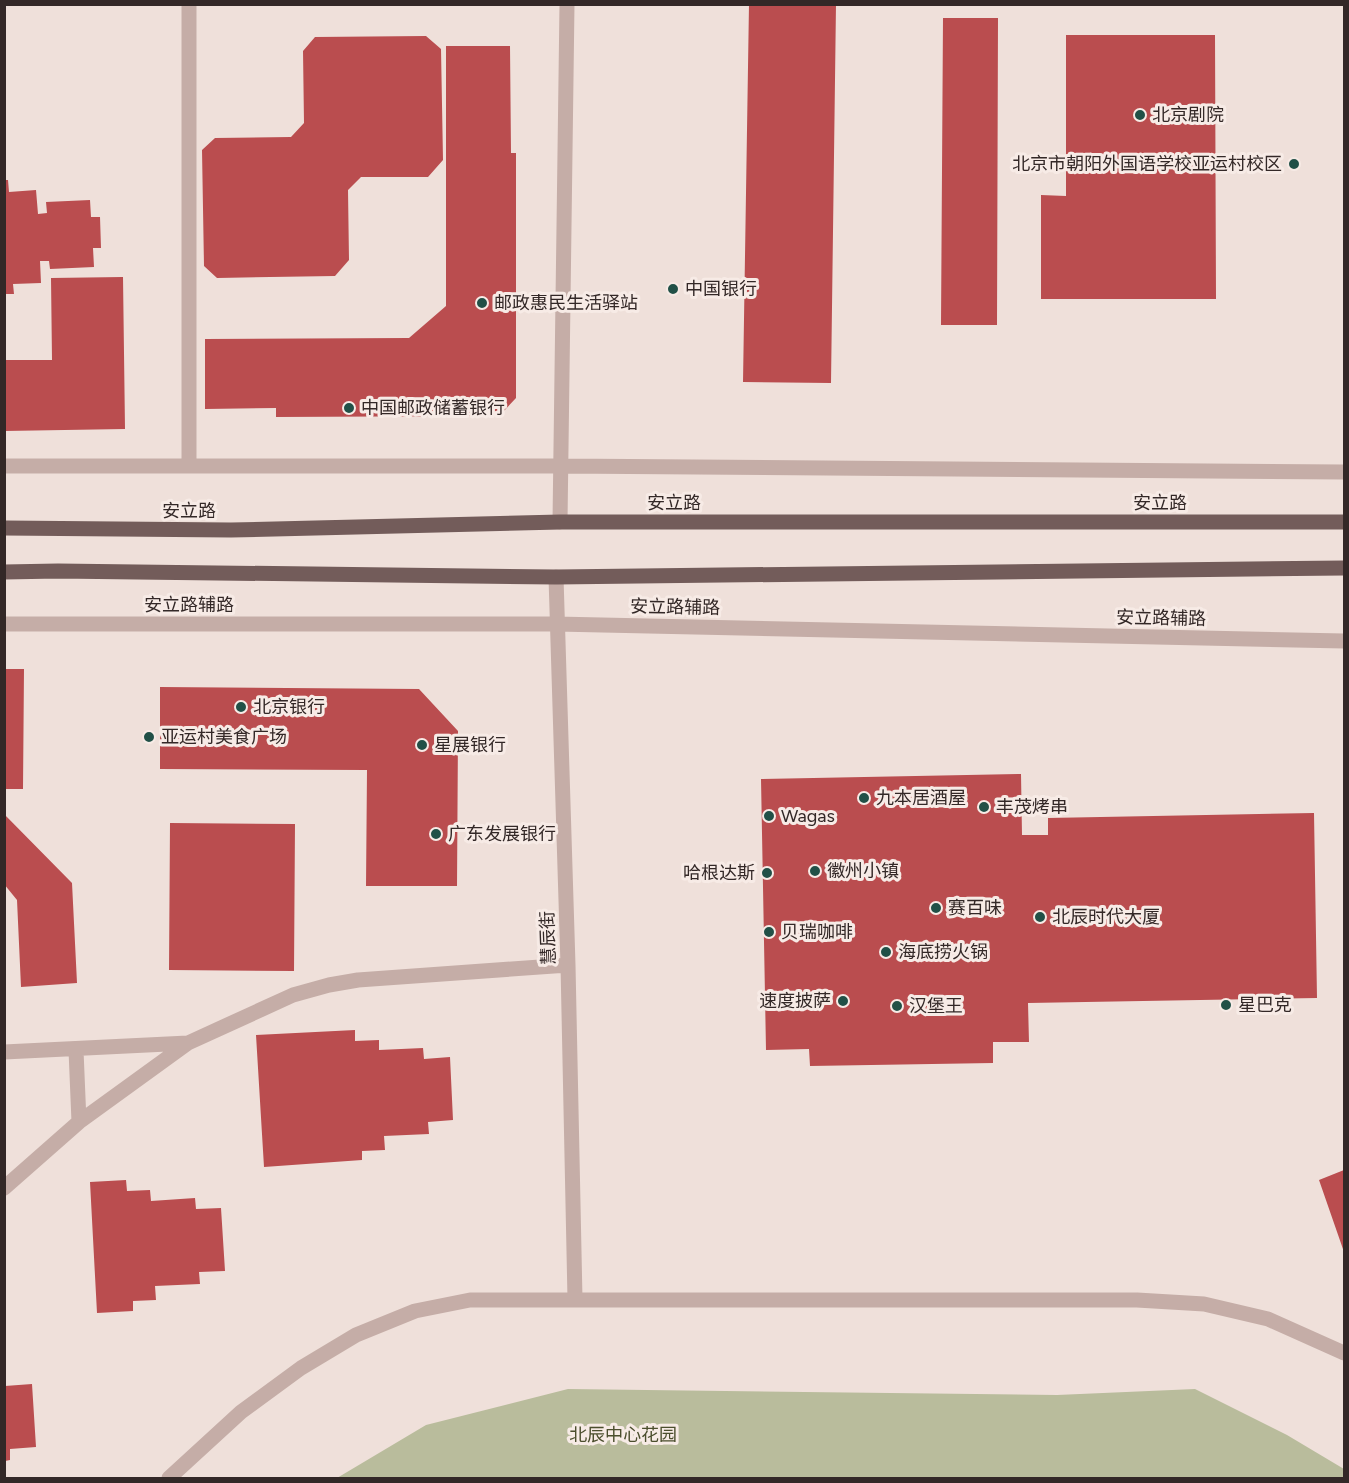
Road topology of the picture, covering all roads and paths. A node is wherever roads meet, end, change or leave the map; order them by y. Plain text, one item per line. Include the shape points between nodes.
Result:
1 (189, 4) edge
2 (567, 4) edge
3 (4, 466) edge
4 (189, 466) junction
5 (562, 466) junction
6 (1344, 472) edge
7 (560, 522) junction
8 (1344, 522) edge
9 (4, 528) edge
10 (1344, 568) edge
11 (4, 572) edge
12 (556, 577) junction
13 (4, 624) edge
14 (556, 624) junction
15 (1344, 641) edge
16 (568, 965) junction
17 (188, 1043) junction
18 (76, 1050) junction
19 (4, 1053) edge
20 (79, 1122) junction
21 (4, 1188) edge
22 (575, 1299) junction
23 (1344, 1353) edge
24 (169, 1479) edge

1 - 4 street
2 - 5 street
3 - 4 street
4 - 5 street
5 - 6 street
5 - 7 street
7 - 8 main road, 安立路
7 - 9 main road, 安立路 via 231,530
10 - 12 main road
11 - 12 main road
12 - 14 street, 慧辰街
13 - 14 street, 安立路辅路
14 - 15 street, 安立路辅路
14 - 16 street, 慧辰街
16 - 17 street via 329,985 293,995
16 - 22 street, 慧辰街
17 - 18 street
17 - 20 street
18 - 19 street
18 - 20 street
20 - 21 street
22 - 23 street via 1137,1300 1204,1304 1268,1319
22 - 24 street via 470,1300 415,1311 356,1335 301,1368 241,1412

